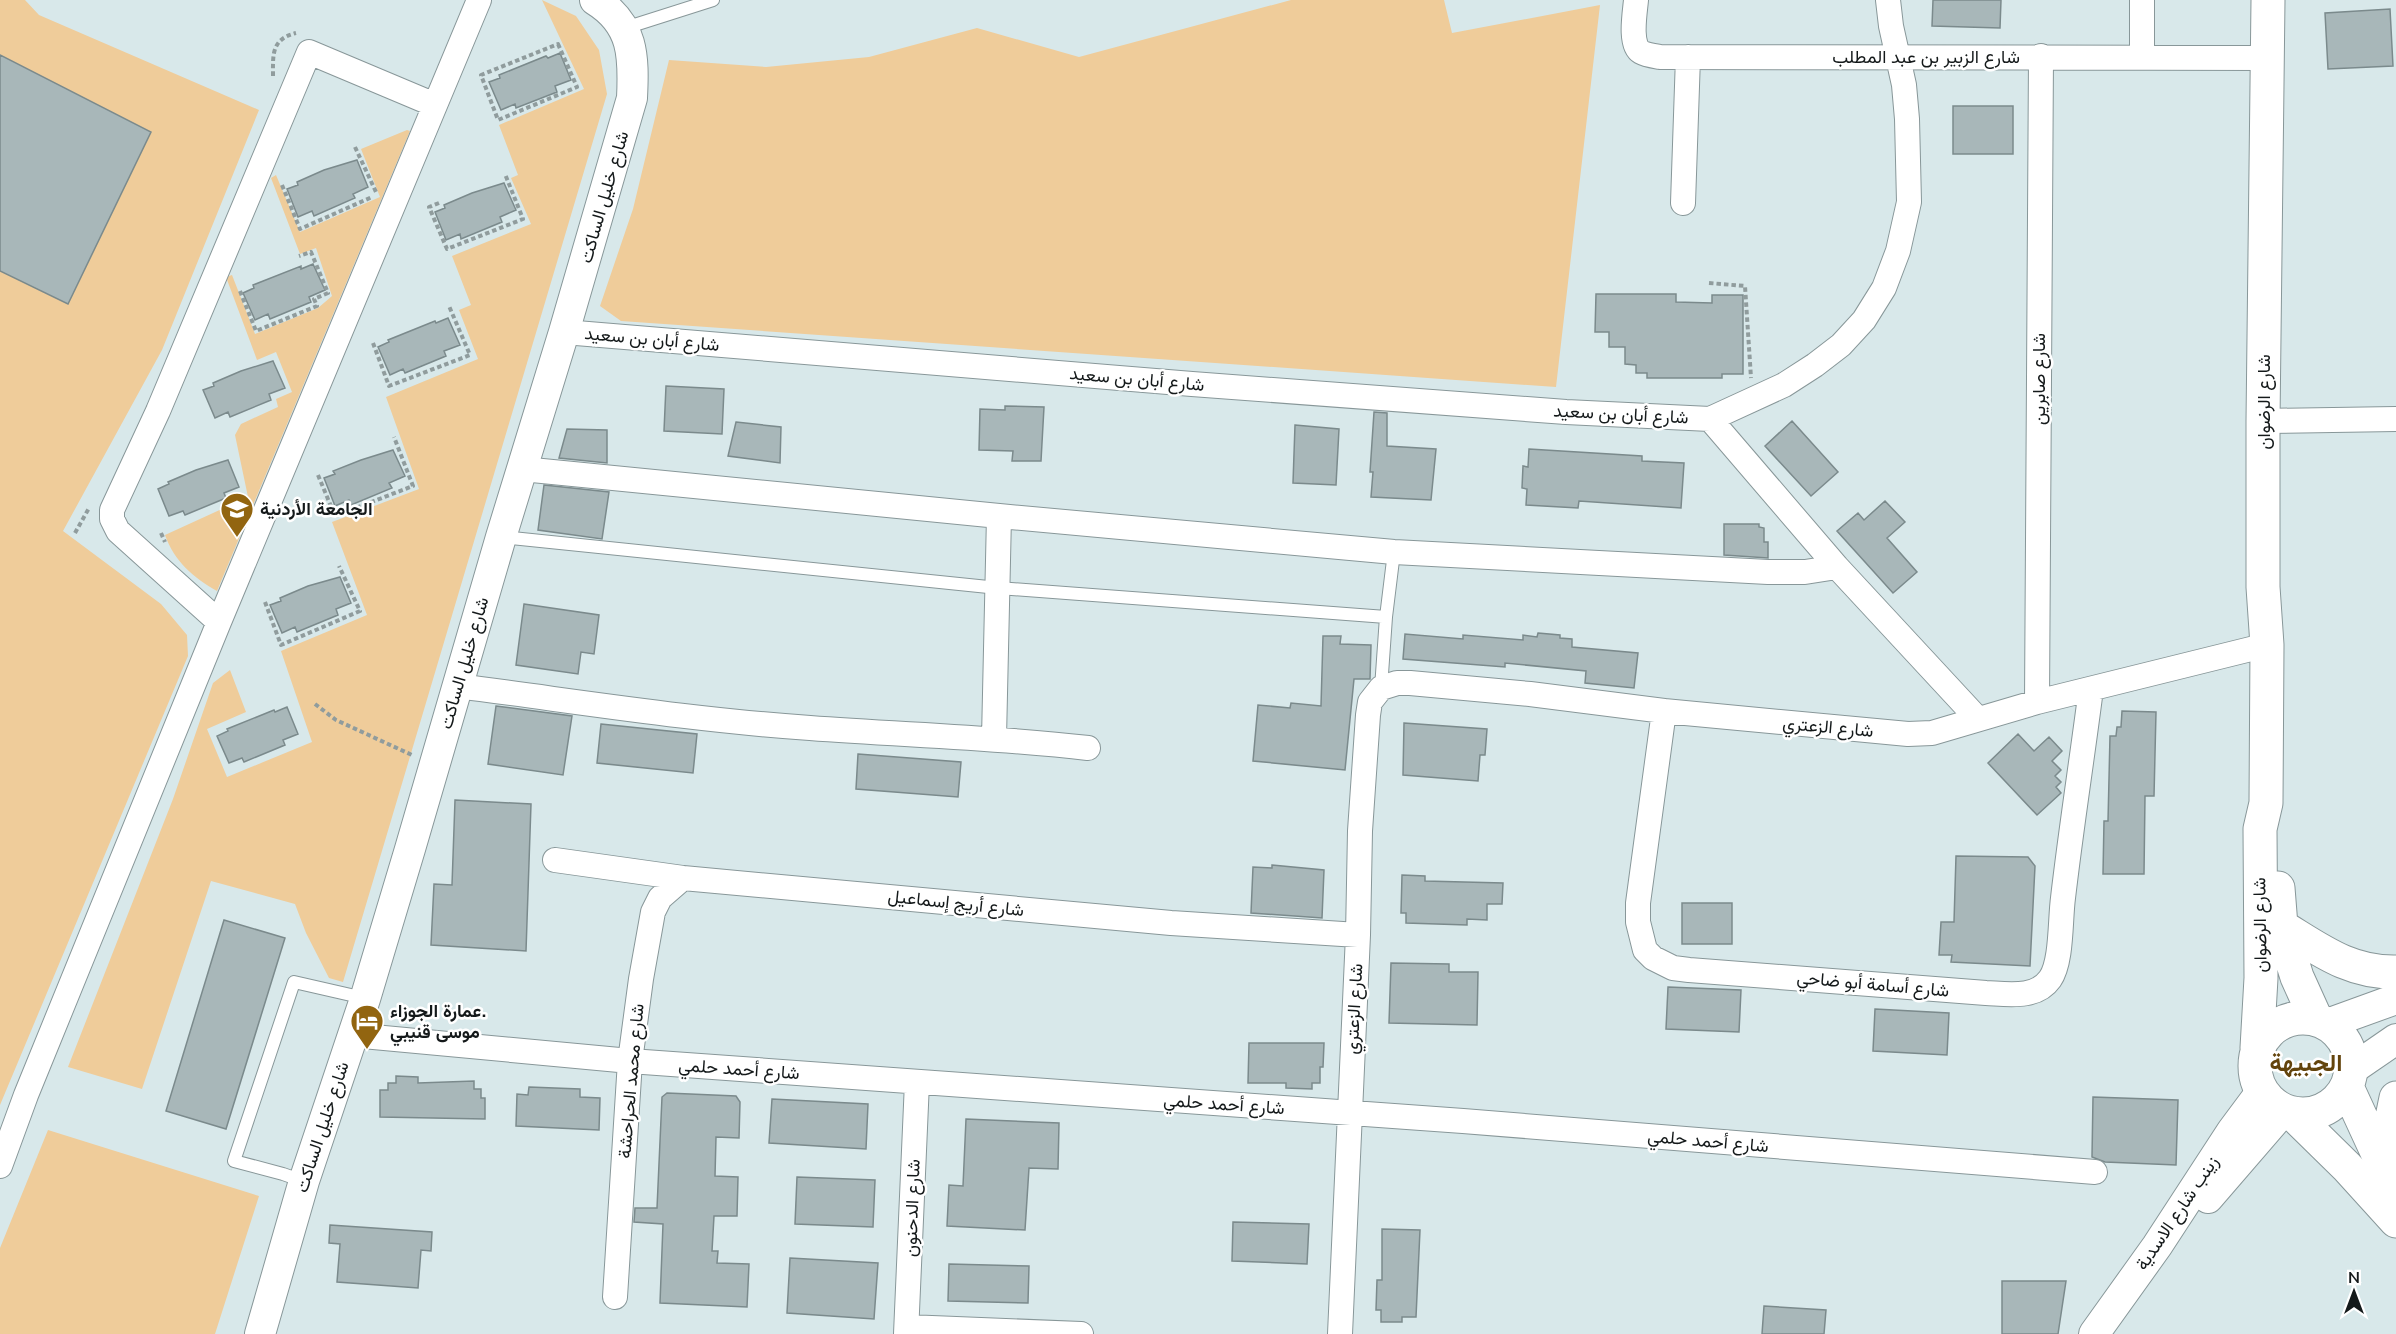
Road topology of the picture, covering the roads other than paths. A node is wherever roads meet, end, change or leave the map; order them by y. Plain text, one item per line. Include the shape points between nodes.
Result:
1 (479, 0) edge
2 (595, 0) edge
3 (712, 0) edge
4 (1636, 0) edge
5 (1888, 0) edge
6 (2142, 0) edge
7 (2268, 0) edge
8 (625, 28) junction
9 (2041, 56) junction
10 (1688, 57) junction
11 (1899, 57) junction
12 (2142, 57) junction
13 (2267, 58) junction
14 (435, 105) junction
15 (1683, 203) dead end
16 (564, 332) junction
17 (1710, 419) junction
18 (2396, 419) edge
19 (2263, 421) junction
20 (522, 469) junction
21 (999, 516) junction
22 (501, 537) junction
23 (1394, 552) junction
24 (1837, 567) junction
25 (998, 588) junction
26 (1386, 617) junction
27 (219, 622) junction
28 (2267, 645) junction
29 (457, 686) junction
30 (1381, 688) junction
31 (2091, 689) junction
32 (2037, 702) junction
33 (1664, 711) junction
34 (1977, 718) junction
35 (994, 738) junction
36 (1088, 748) dead end
37 (2266, 803) junction
38 (555, 860) dead end
39 (683, 878) junction
40 (2281, 926) junction
41 (1358, 935) junction
42 (2396, 972) edge
43 (365, 999) junction
44 (2396, 999) edge
45 (2321, 1022) junction
46 (352, 1035) junction
47 (2396, 1039) edge
48 (2257, 1048) junction
49 (630, 1061) junction
50 (2349, 1078) junction
51 (917, 1082) junction
52 (2396, 1098) edge
53 (2279, 1105) junction
54 (1350, 1113) junction
55 (0, 1166) edge
56 (2095, 1172) dead end
57 (304, 1181) junction
58 (2394, 1183) edge
59 (2396, 1221) edge
60 (615, 1297) dead end
61 (907, 1330) edge
62 (260, 1334) edge
63 (1081, 1334) edge
64 (1340, 1334) edge
65 (2094, 1334) edge
66 (2109, 1334) edge

1 - 14 street
2 - 8 street, شارع خليل الساكت
3 - 8 lane
4 - 10 street, شارع الزبير بن عبد المطلب via 1636,48 1654,56
5 - 11 street
6 - 12 street
7 - 13 main road, شارع الرضوان
8 - 16 street, شارع خليل الساكت via 634,62 633,98
9 - 11 street, شارع الزبير بن عبد المطلب
9 - 12 street, شارع الزبير بن عبد المطلب
9 - 32 street, شارع صابرين
10 - 11 street, شارع الزبير بن عبد المطلب
10 - 15 street
11 - 17 street via 1907,119 1909,202 1884,288 1864,320 1841,345 1784,385
12 - 13 street, شارع الزبير بن عبد المطلب
13 - 19 main road, شارع الرضوان
14 - 27 street
14 - 27 street via 302,42 158,411 112,510 118,531
16 - 17 street, شارع أبان بن سعيد via 1216,386
16 - 20 street, شارع خليل الساكت
17 - 24 street
18 - 19 street
19 - 28 main road, شارع الرضوان
20 - 21 street
20 - 22 street, شارع خليل الساكت
21 - 23 street
21 - 25 street
22 - 25 lane
22 - 29 street, شارع خليل الساكت
23 - 24 street via 1768,572
23 - 26 lane, شارع الزعتري
24 - 34 street
25 - 26 lane
25 - 35 street
26 - 30 lane, شارع الزعتري
27 - 55 street
28 - 31 street, شارع الزعتري
28 - 37 main road, شارع الرضوان
29 - 35 street via 809,728
29 - 43 street, شارع خليل الساكت
30 - 33 street, شارع الزعتري via 1397,683 1447,685
30 - 41 street, شارع الزعتري via 1370,702 1367,729
31 - 32 street, شارع الزعتري
31 - 33 street, شارع أسامة أبو ضاحي via 2056,966 2051,978 2031,993 1986,993 1689,970 1673,968 1653,958 1641,939 1638,903
32 - 34 street, شارع الزعتري
33 - 34 street, شارع الزعتري via 1908,734 1932,733
35 - 36 street
37 - 40 main road, شارع الرضوان via 2274,837
37 - 48 main road, شارع الرضوان via 2260,829 2261,978
38 - 39 street, شارع أريج إسماعيل
39 - 41 street, شارع أريج إسماعيل via 1171,924
39 - 49 street, شارع محمد الحراحشة via 660,898 653,912
40 - 42 main road via 2343,963 2369,971
40 - 45 main road, شارع الرضوان via 2297,977
41 - 54 street, شارع الزعتري
43 - 46 street, شارع خليل الساكت
43 - 57 lane via 294,982 290,993 234,1161
44 - 45 street
45 - 48 main road via 2292,1018 2271,1029
45 - 50 main road via 2341,1036 2349,1052
46 - 49 street, شارع أحمد حلمي
46 - 57 street, شارع خليل الساكت
47 - 50 street
48 - 53 main road via 2254,1071
49 - 51 street, شارع أحمد حلمي
49 - 60 street, شارع محمد الحراحشة
50 - 53 main road via 2338,1100 2324,1109 2309,1114
50 - 58 main road via 2376,1150
51 - 54 street, شارع أحمد حلمي
51 - 61 street, شارع الدحنون
52 - 58 main road via 2387,1142
53 - 59 main road via 2347,1167
53 - 65 street, زينب شارع الاسدية via 2232,1131
53 - 66 street, زينب شارع الاسدية
54 - 56 street, شارع أحمد حلمي
54 - 64 street, شارع الزعتري
57 - 62 street, شارع خليل الساكت
61 - 63 street

